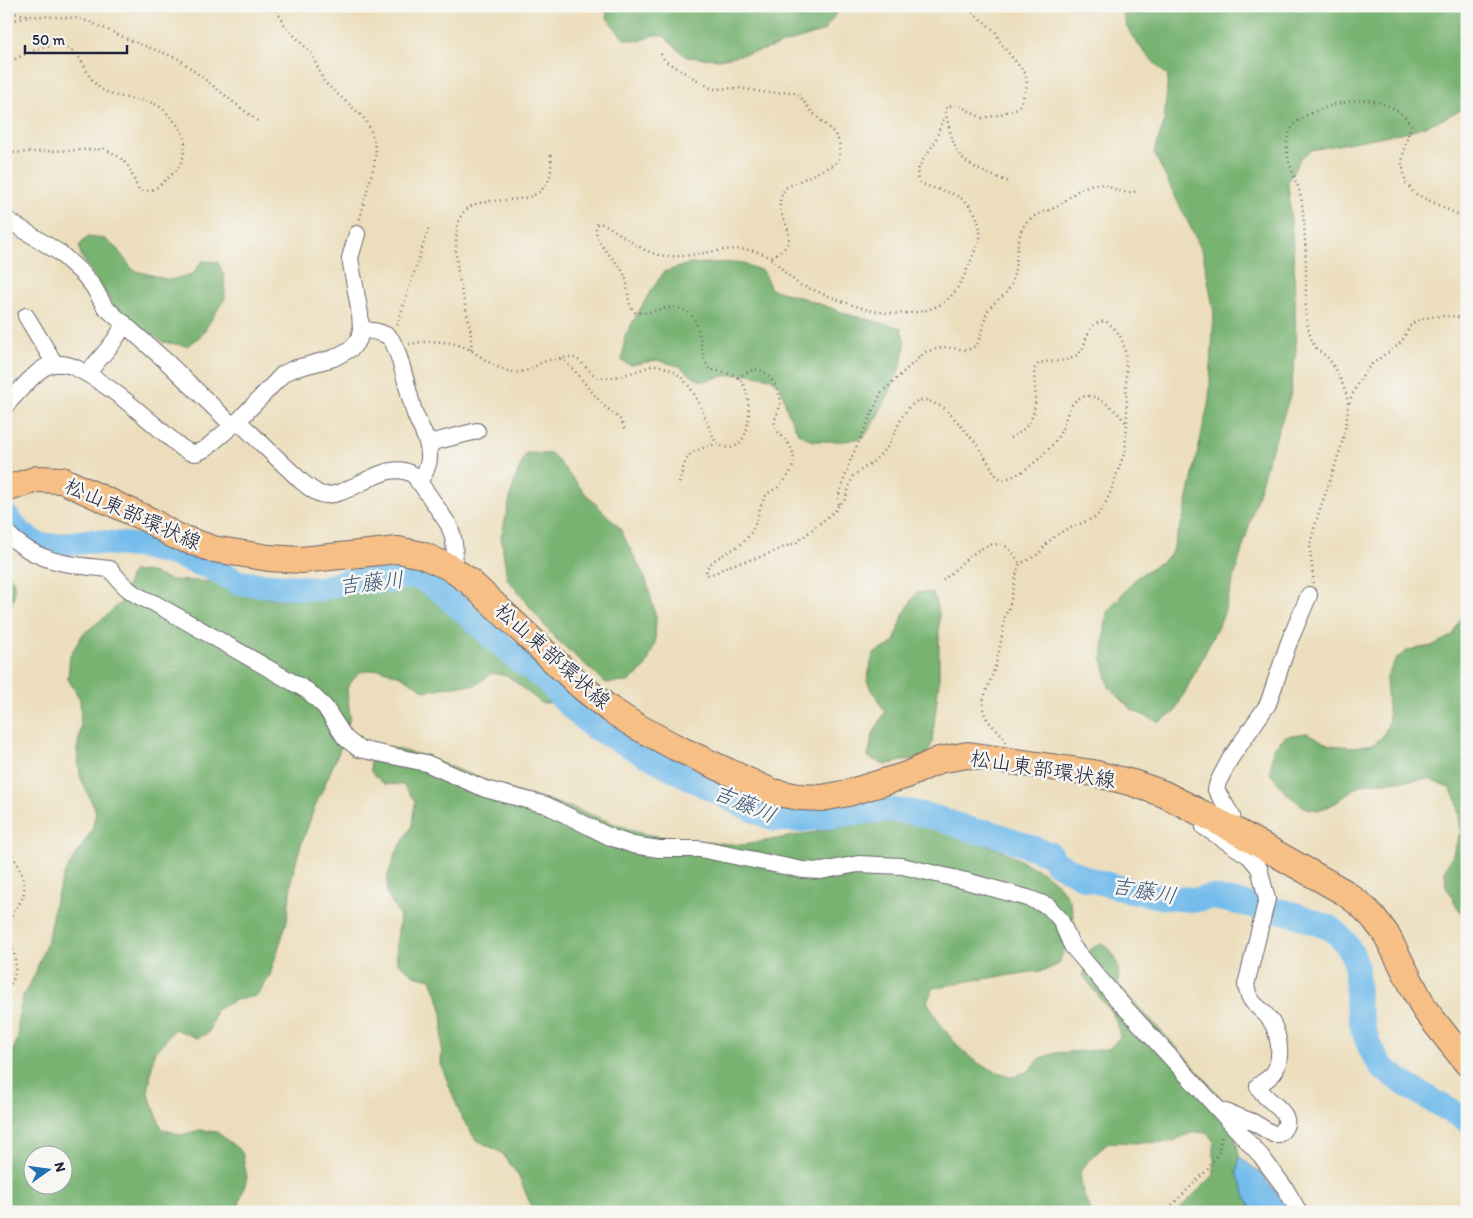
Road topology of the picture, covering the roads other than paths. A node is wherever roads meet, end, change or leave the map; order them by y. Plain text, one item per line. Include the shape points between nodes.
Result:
1 (6, 219) edge
2 (357, 234) road end
3 (26, 316) dead end
4 (124, 323) junction
5 (361, 329) junction
6 (54, 364) junction
7 (86, 374) junction
8 (6, 405) edge
9 (235, 423) junction
10 (478, 431) dead end
11 (429, 448) junction
12 (418, 482) junction
13 (6, 489) edge
14 (6, 532) edge
15 (454, 571) junction
16 (1309, 595) road end
17 (1198, 811) junction
18 (1234, 830) junction
19 (1467, 1063) edge
20 (1219, 1110) junction
21 (1299, 1212) edge

1 - 4 street via 60,253 93,286 105,307
2 - 5 street via 350,258
3 - 6 street
4 - 7 street via 119,336
4 - 9 street
5 - 9 street via 352,348 334,358 283,374
5 - 11 street via 384,334 396,348 414,414
6 - 7 street via 76,368
6 - 8 street via 40,371
7 - 9 street via 189,452 205,449
9 - 12 street via 301,481 322,494 332,495 391,471 409,472
10 - 11 street via 434,442
11 - 12 street via 426,471
12 - 15 street via 452,532
13 - 15 main road, 松山東部環状線 via 37,479 62,480 151,521 173,535 212,549 301,560 398,550 422,555
14 - 20 street via 26,550 43,559 110,569 137,597 154,603 308,691 325,707 344,738 359,749 426,763 485,789 546,805 633,845 700,849 803,870 821,871 858,864 902,866 1048,906 1060,919 1072,946
15 - 17 main road, 松山東部環状線 via 608,708 675,747 772,792 822,798 907,774 939,760 968,755 1094,773 1164,794
16 - 18 street via 1268,704 1218,782 1216,790 1232,816
17 - 18 main road, 松山東部環状線
17 - 20 street via 1203,826 1249,856 1260,868 1267,899 1246,985 1248,998 1268,1016 1280,1048 1275,1071 1258,1086 1261,1093 1286,1116 1287,1122 1284,1130 1273,1134 1253,1122
18 - 19 main road, 松山東部環状線 via 1344,892 1374,918 1386,934 1425,1010
20 - 21 street via 1261,1156

